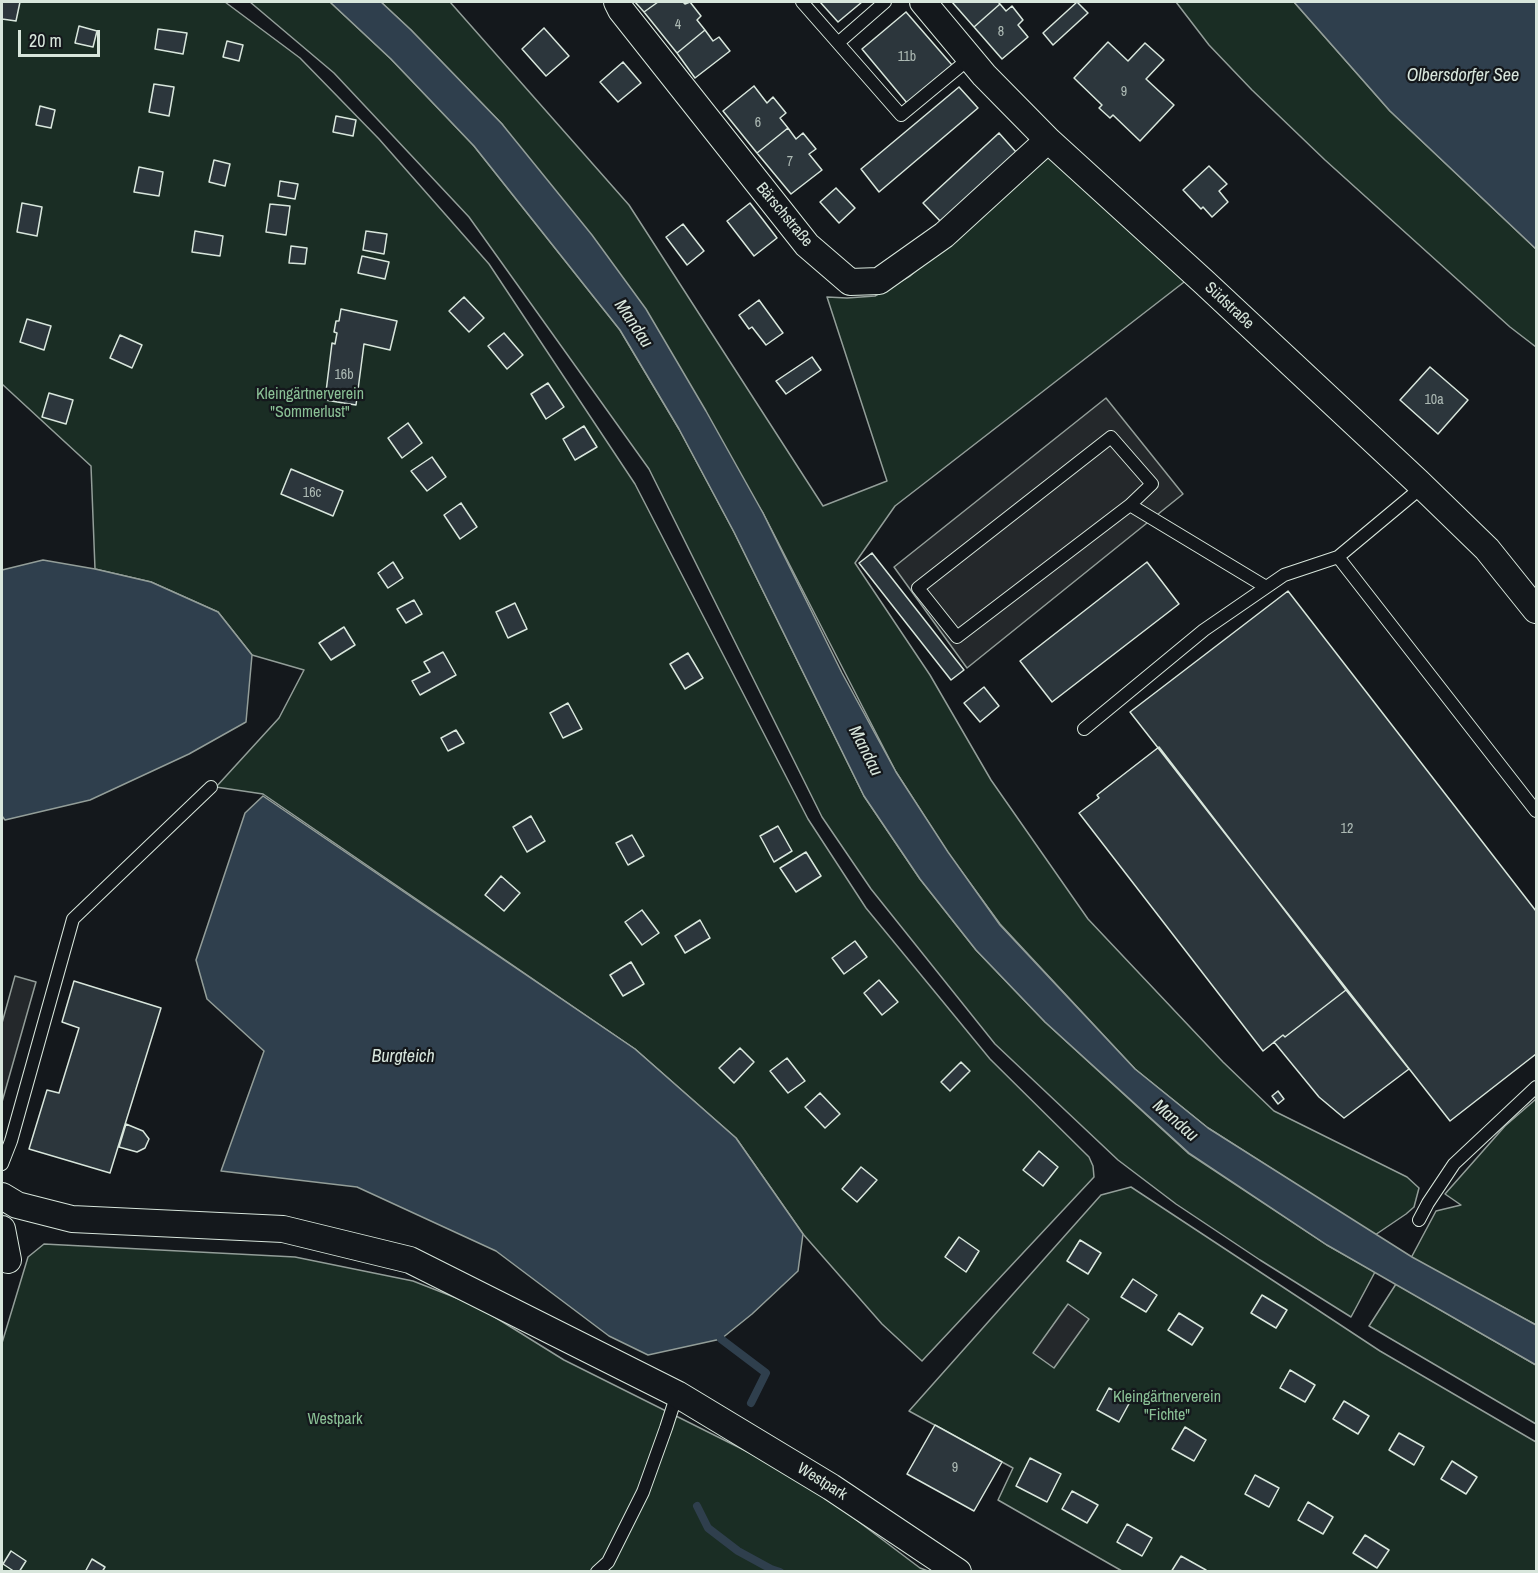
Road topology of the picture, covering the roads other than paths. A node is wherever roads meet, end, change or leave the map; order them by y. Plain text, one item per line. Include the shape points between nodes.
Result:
1 (617, 2) edge
2 (802, 2) edge
3 (885, 2) edge
4 (923, 2) edge
5 (838, 43) junction
6 (970, 58) junction
7 (1048, 140) junction
8 (1422, 487) junction
9 (1130, 506) junction
10 (1338, 556) junction
11 (1266, 587) junction
12 (1536, 610) edge
13 (1084, 729) dead end
14 (211, 787) dead end
15 (1536, 811) edge
16 (1536, 1087) edge
17 (2, 1164) edge
18 (2, 1196) edge
19 (1419, 1220) dead end
20 (2, 1229) edge
21 (8, 1260) dead end
22 (677, 1394) junction
23 (597, 1572) edge
24 (958, 1572) edge

1 - 7 street, Bärschstraße via 807,245 850,282 879,281 944,235
2 - 5 lane
3 - 5 lane
4 - 6 street, Südstraße
5 - 6 lane via 901,115
6 - 7 street, Südstraße
7 - 8 street, Südstraße
8 - 10 lane
8 - 12 street, Südstraße via 1487,549
9 - 9 lane via 957,637 918,588 1111,437 1152,484
9 - 11 lane
10 - 11 lane via 1284,575
10 - 15 lane
11 - 13 lane via 1204,630
14 - 17 lane via 73,919
16 - 19 lane via 1454,1164
18 - 22 street, Westpark via 17,1205 72,1219 283,1229 410,1260
20 - 21 street
22 - 23 lane via 643,1492 608,1562
22 - 24 street, Westpark via 831,1487

